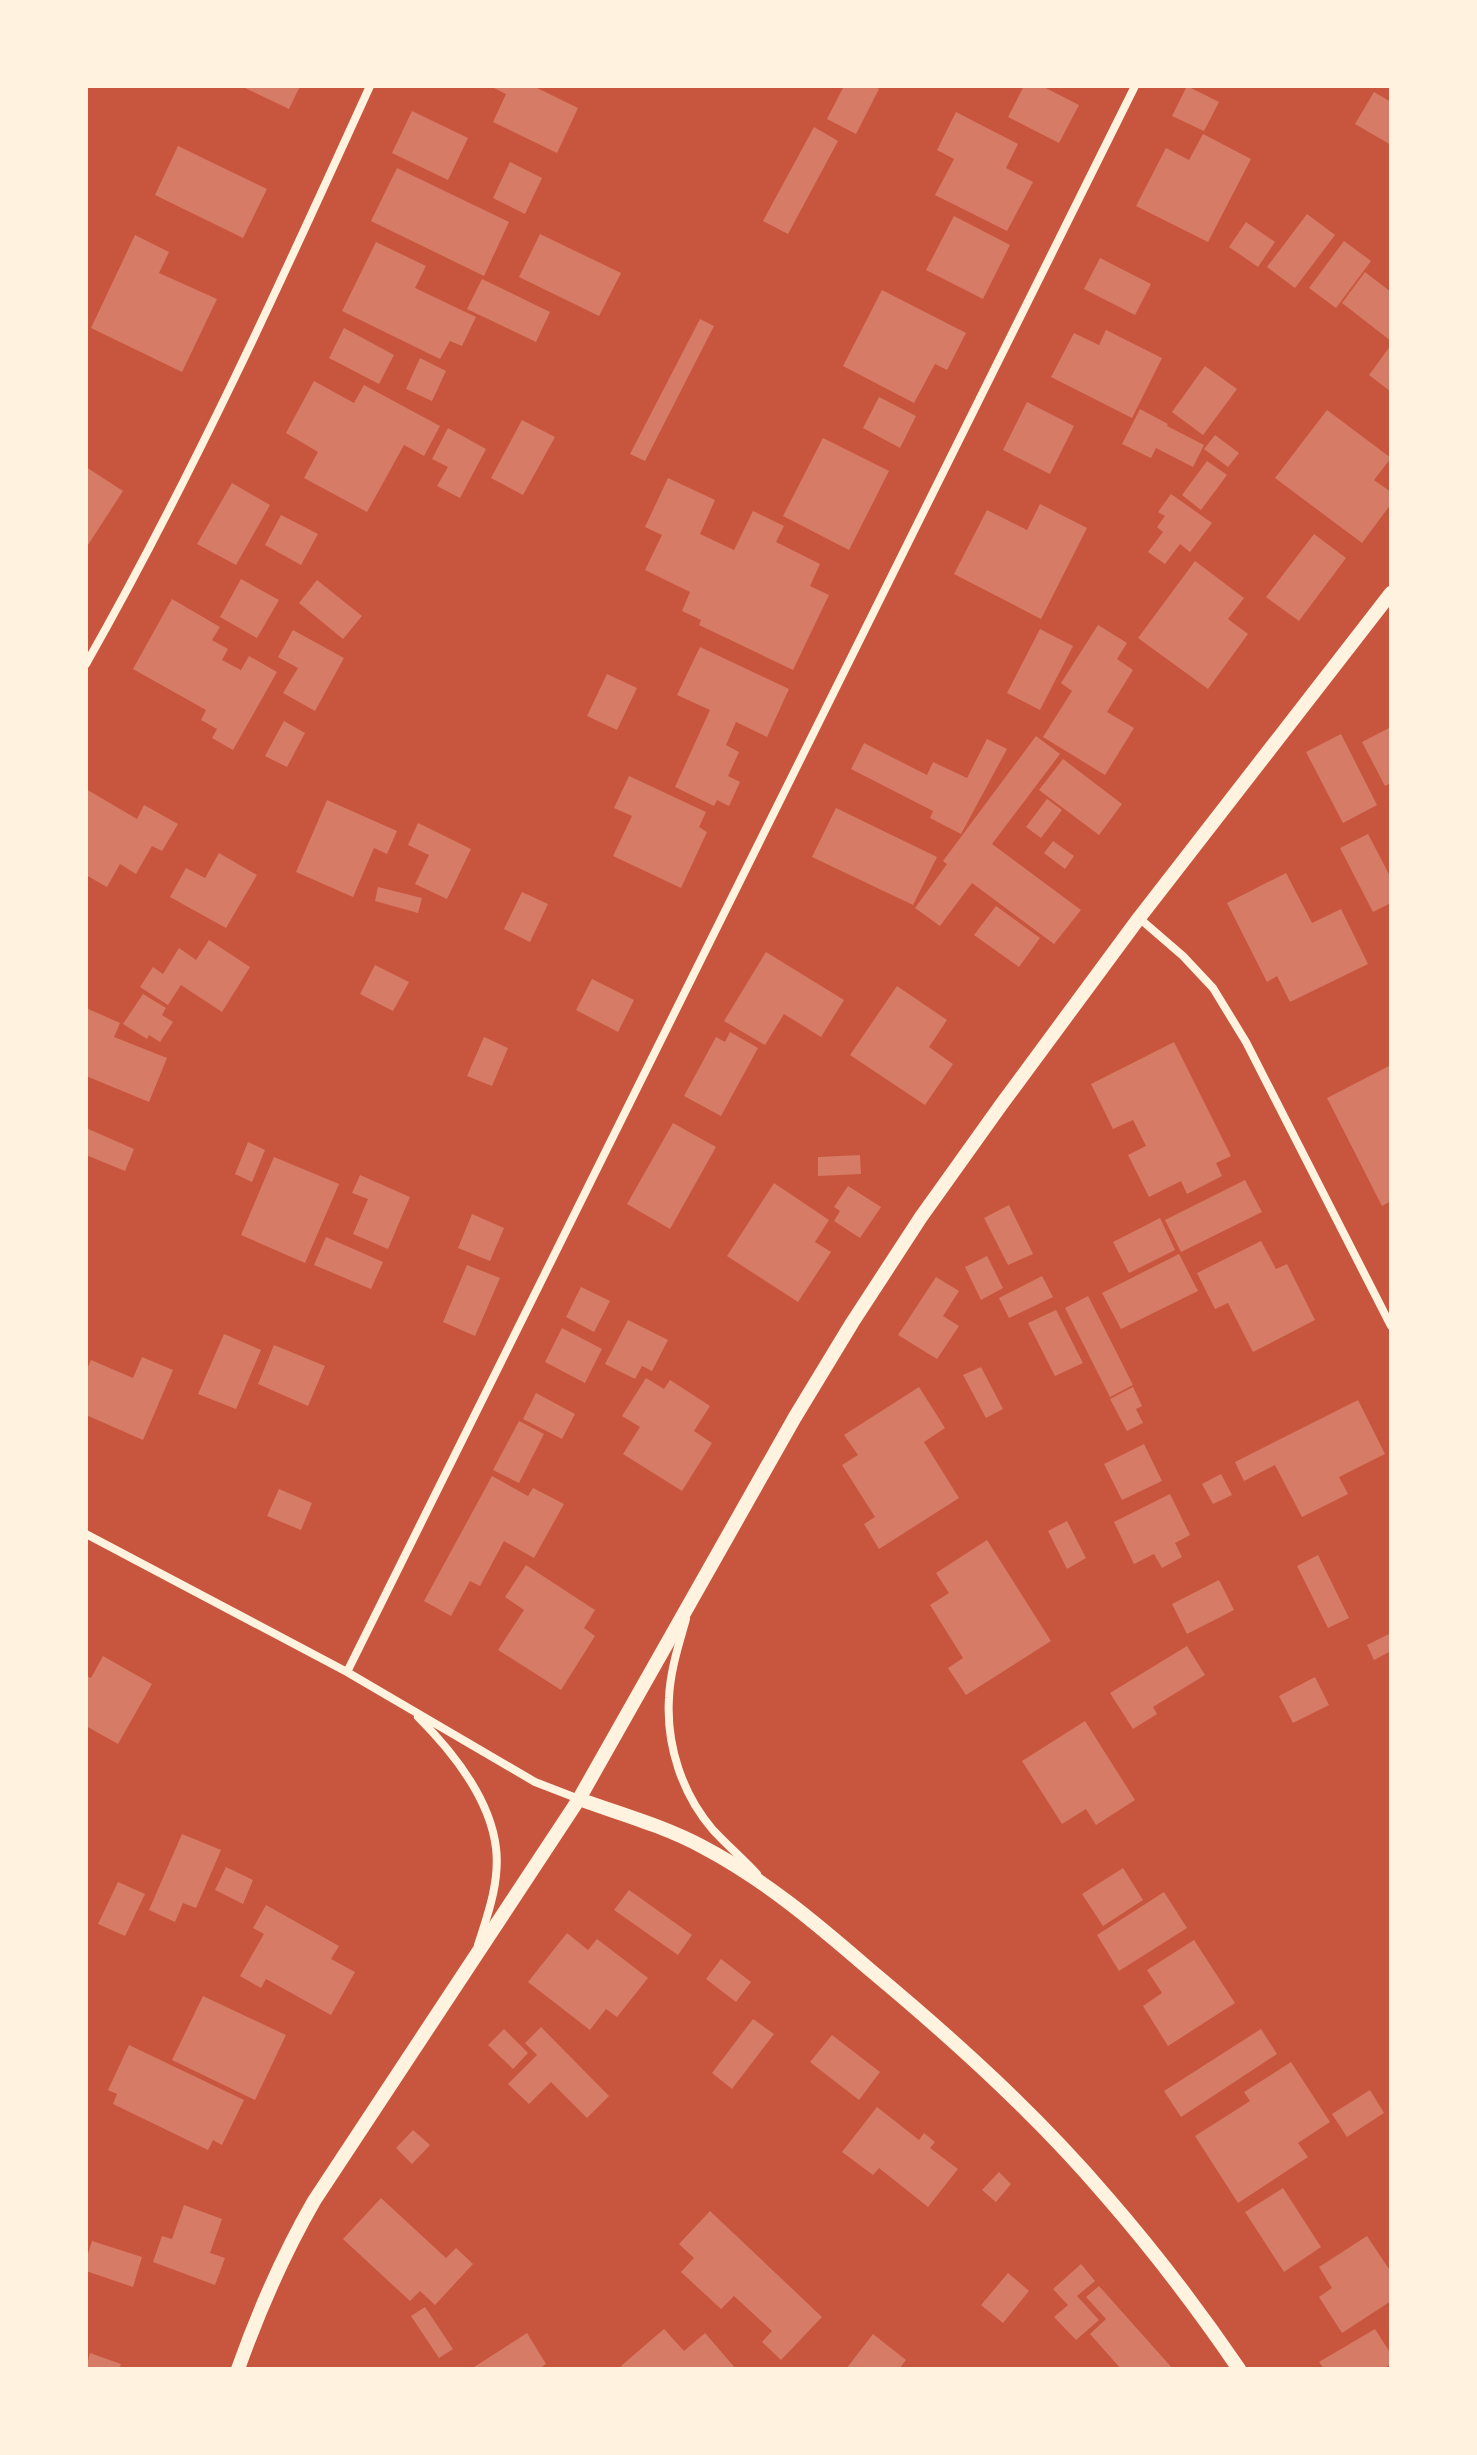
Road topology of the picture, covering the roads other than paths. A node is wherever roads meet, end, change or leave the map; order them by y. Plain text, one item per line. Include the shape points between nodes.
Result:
1 (370, 86) edge
2 (1135, 86) edge
3 (1391, 593) edge
4 (86, 664) edge
5 (1139, 918) junction
6 (1391, 1326) edge
7 (86, 1534) edge
8 (691, 1601) junction
9 (347, 1672) junction
10 (408, 1708) junction
11 (579, 1799) junction
12 (775, 1891) junction
13 (473, 1959) junction
14 (238, 2369) edge
15 (1239, 2369) edge

1 - 4 street via 261,327 142,565
2 - 9 street
3 - 5 street
5 - 6 street via 1213,988 1246,1042
5 - 8 street via 921,1217 795,1417
7 - 9 street
8 - 11 street
8 - 12 street via 669,1696 676,1764 712,1829
9 - 10 street
10 - 11 street via 535,1782
10 - 13 street via 462,1767 496,1847 493,1898
11 - 12 street via 701,1845
11 - 13 street
12 - 15 street via 911,2004 1051,2136 1153,2253
13 - 14 street via 314,2201 286,2250

